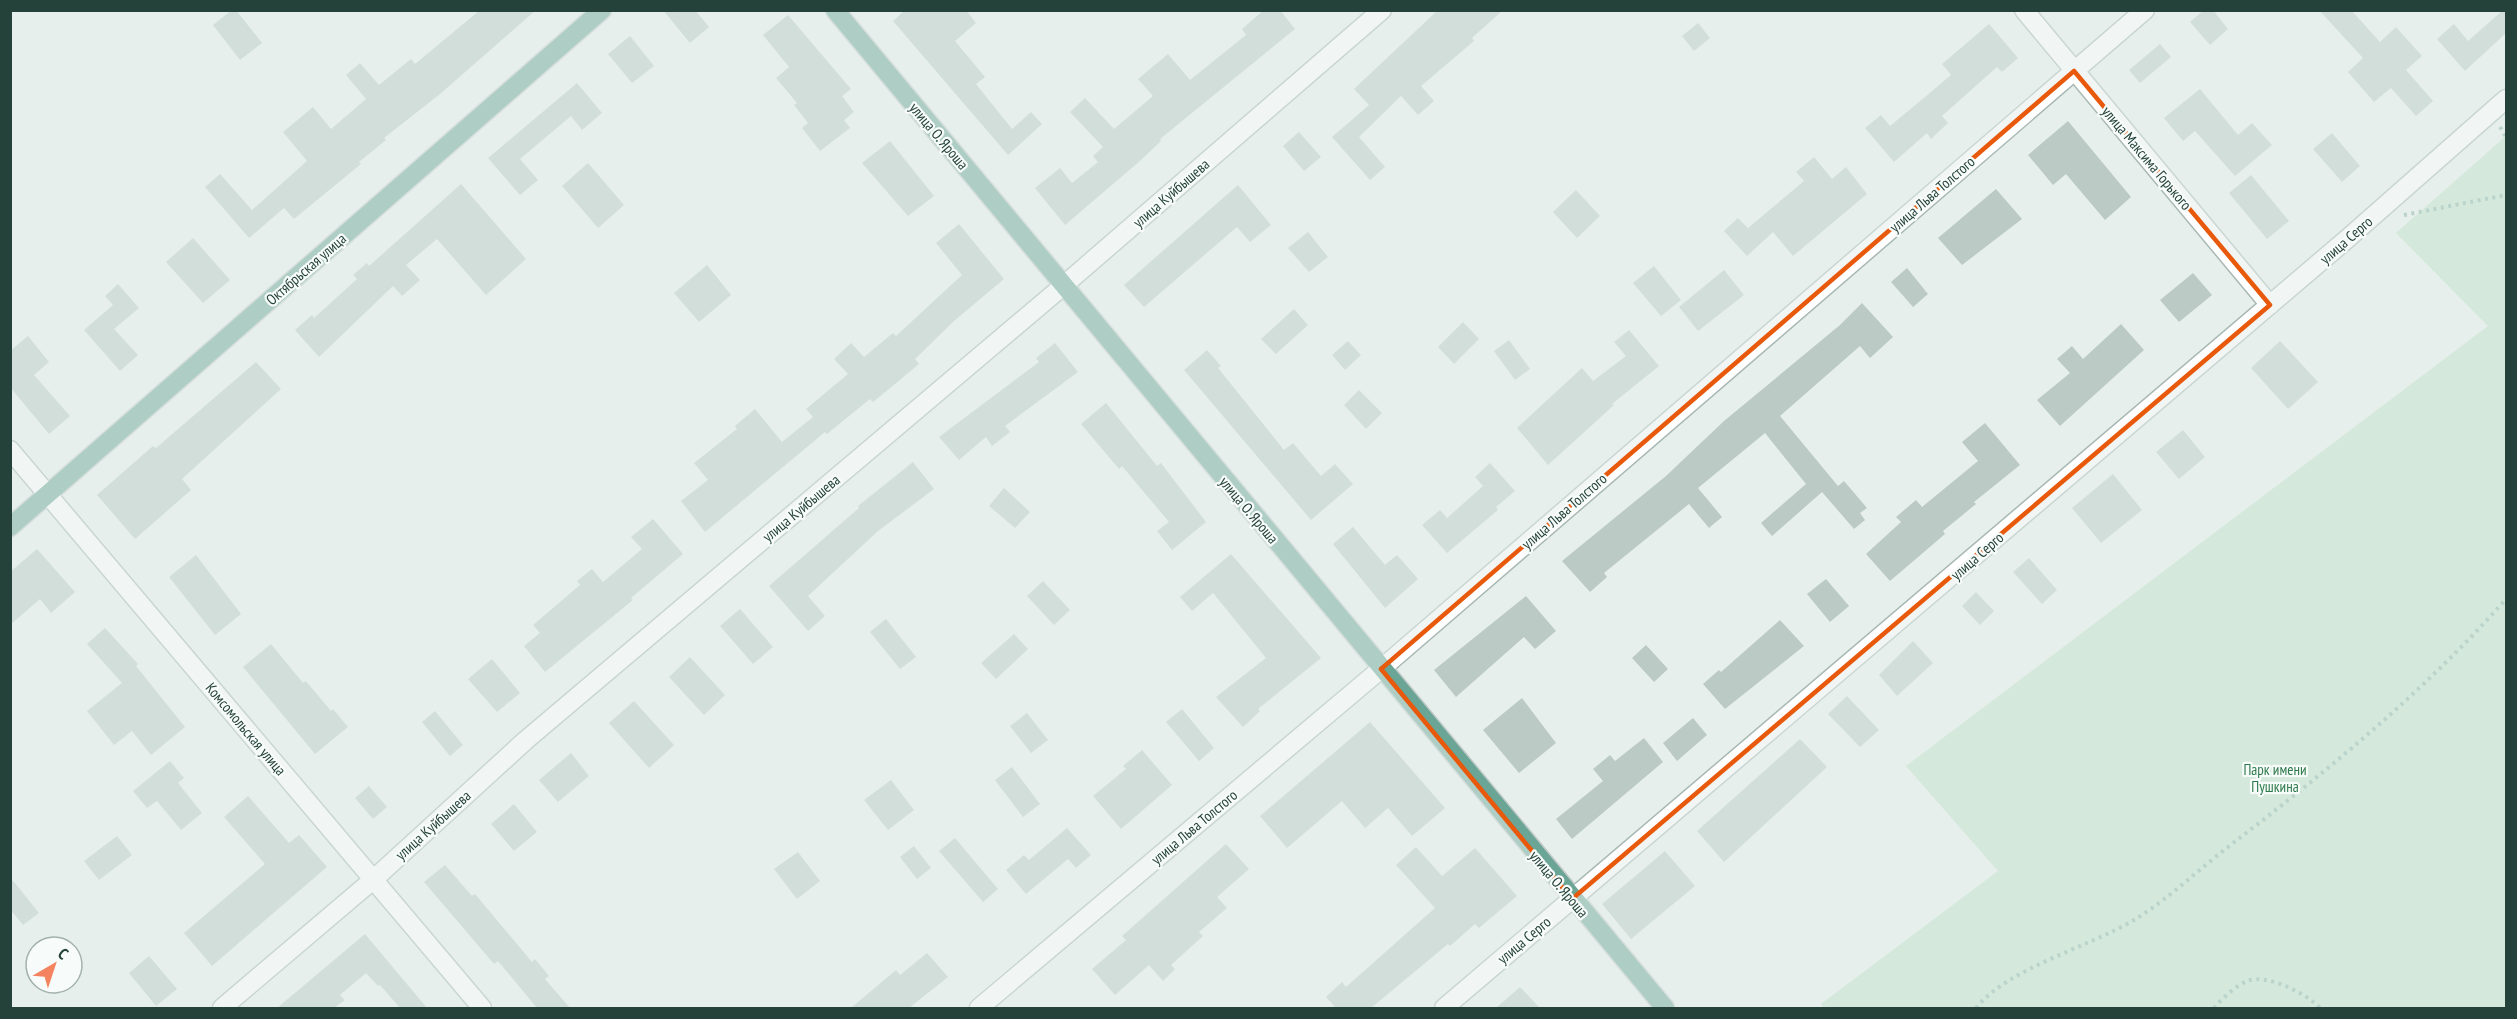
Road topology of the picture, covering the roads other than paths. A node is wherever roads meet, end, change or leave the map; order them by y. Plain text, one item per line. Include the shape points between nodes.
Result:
1 (602, 10) edge
2 (835, 10) edge
3 (1382, 10) edge
4 (2024, 10) edge
5 (2145, 10) edge
6 (2074, 71) junction
7 (2506, 99) edge
8 (1063, 286) junction
9 (2270, 305) junction
10 (10, 450) edge
11 (47, 495) junction
12 (10, 527) edge
13 (1381, 669) junction
14 (374, 879) junction
15 (1572, 899) junction
16 (222, 1008) edge
17 (482, 1008) edge
18 (979, 1008) edge
19 (1444, 1008) edge
20 (1665, 1008) edge

1 - 11 main road, Октябрьская улица
2 - 8 main road, улица О. Яроша
3 - 8 street, улица Куйбышева
4 - 6 street, улица Максима Горького
5 - 6 street, улица Льва Толстого
6 - 9 street, улица Максима Горького
6 - 13 street, улица Льва Толстого
7 - 9 street, улица Серго
8 - 13 main road, улица О. Яроша
8 - 14 street, улица Куйбышева via 535,733
9 - 15 street, улица Серго
10 - 11 street, Комсомольская улица
11 - 12 main road, Октябрьская улица
11 - 14 street, Комсомольская улица
13 - 15 main road, улица О. Яроша
13 - 18 street, улица Льва Толстого
14 - 16 street, улица Куйбышева
14 - 17 street, Комсомольская улица
15 - 19 street, улица Серго
15 - 20 main road, улица О. Яроша

